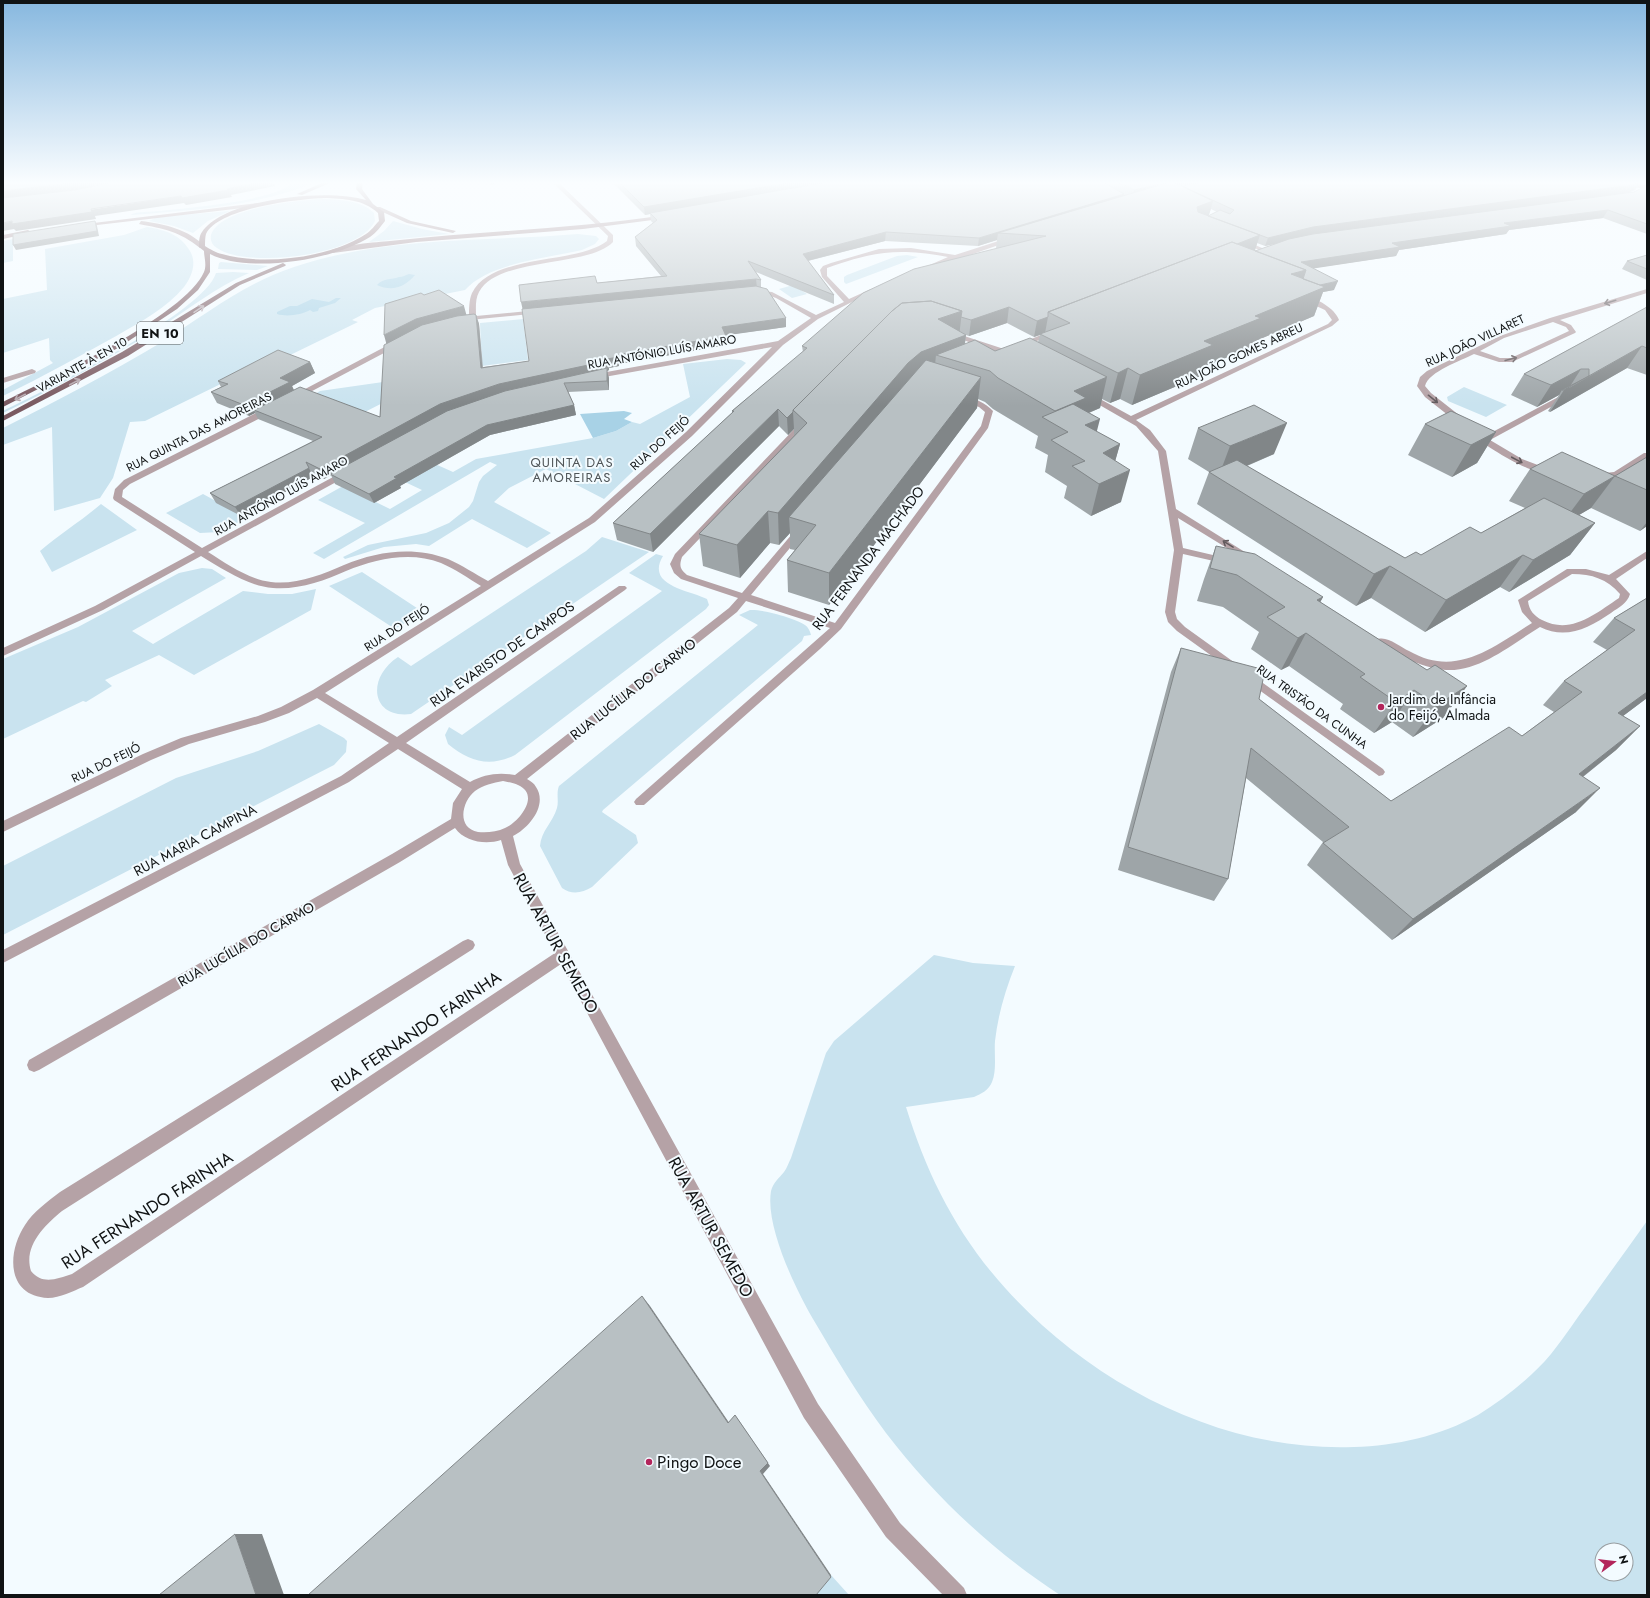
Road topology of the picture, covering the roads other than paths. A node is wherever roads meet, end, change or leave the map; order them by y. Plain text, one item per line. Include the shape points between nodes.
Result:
1 (206, 257) edge
2 (224, 257) edge
3 (309, 257) edge
4 (313, 257) edge
5 (567, 257) edge
6 (861, 257) edge
7 (955, 257) edge
8 (919, 271) edge
9 (884, 285) edge
10 (748, 291) edge
11 (1647, 291) edge
12 (1294, 294) edge
13 (848, 302) junction
14 (543, 311) edge
15 (472, 318) junction
16 (816, 318) junction
17 (1552, 319) junction
18 (452, 322) edge
19 (1062, 329) edge
20 (945, 332) edge
21 (408, 339) edge
22 (780, 343) junction
23 (1474, 351) junction
24 (1004, 352) junction
25 (990, 357) edge
26 (1018, 359) edge
27 (32, 370) dead end
28 (587, 378) edge
29 (3, 381) edge
30 (1081, 393) edge
31 (952, 394) edge
32 (1572, 394) edge
33 (3, 405) edge
34 (3, 419) edge
35 (1131, 419) junction
36 (808, 420) edge
37 (1465, 425) edge
38 (1472, 430) edge
39 (1484, 440) junction
40 (1647, 455) edge
41 (357, 467) edge
42 (1559, 474) edge
43 (1590, 477) edge
44 (1172, 510) junction
45 (805, 523) edge
46 (1179, 550) junction
47 (203, 552) junction
48 (1647, 554) edge
49 (1609, 579) junction
50 (487, 585) junction
51 (622, 588) dead end
52 (746, 596) junction
53 (1539, 623) junction
54 (837, 627) junction
55 (1370, 634) edge
56 (3, 652) edge
57 (317, 693) junction
58 (397, 743) junction
59 (1380, 772) dead end
60 (518, 779) junction
61 (470, 788) junction
62 (640, 802) dead end
63 (457, 821) junction
64 (3, 828) edge
65 (506, 834) junction
66 (468, 945) dead end
67 (563, 955) junction
68 (3, 957) edge
69 (34, 1065) dead end
70 (957, 1595) edge

1 -> 33 main road, VARIANTE À EN 10 / EN 10 via 208,266 203,280 174,308 101,353
2 - 3 main road via 252,261
34 -> 4 main road, VARIANTE À EN 10 / EN 10 via 131,351 238,284 272,268
5 - 15 street via 518,268 490,279 478,288 473,299
6 - 13 street via 822,270 824,276
7 - 8 street
9 - 13 street, RUA DO FEIJÓ
10 - 16 street via 772,293 794,308
11 -> 17 street, RUA JOÃO VILLARET
12 - 35 street, RUA JOÃO GOMES ABREU via 1322,306 1335,315 1336,320
13 - 16 street, RUA DO FEIJÓ
14 - 15 street
15 - 18 street
16 - 22 street, RUA DO FEIJÓ
17 - 23 street, RUA JOÃO VILLARET via 1502,337
23 -> 17 street via 1506,361 1573,332 1569,326
19 - 24 street
20 - 24 street
21 - 47 street, RUA QUINTA DAS AMOREIRAS via 134,478 119,489 117,495 120,500
22 - 28 street, RUA ANTÓNIO LUÍS AMARO
22 - 50 street, RUA DO FEIJÓ via 690,434 592,520
23 -> 37 street, RUA JOÃO VILLARET via 1430,373 1423,379 1421,386 1428,395
24 - 25 street
24 - 26 street
27 - 29 street
30 - 35 street, RUA TRISTÃO DA CUNHA
31 - 54 street, RUA FERNANDA MACHADO via 982,406 989,412 985,426
32 - 39 street
35 - 44 street, RUA TRISTÃO DA CUNHA via 1153,437 1162,451
36 - 52 street via 678,556 675,564 677,571 684,577
38 - 39 street
39 -> 42 street via 1527,465
40 - 43 street via 1616,474
41 - 47 street, RUA ANTÓNIO LUÍS AMARO
44 - 46 street, RUA TRISTÃO DA CUNHA
46 -> 44 street via 1259,567
45 - 52 street, RUA LUCÍLIA DO CARMO
46 - 59 street, RUA TRISTÃO DA CUNHA via 1170,612 1172,620
47 - 50 street, RUA QUINTA DAS AMOREIRAS via 247,578 273,585 303,583 373,558 402,554 440,560
47 - 56 street, RUA ANTÓNIO LUÍS AMARO via 99,608
48 - 49 street
49 - 53 street via 1617,583 1625,594 1623,600 1578,629 1563,631
49 - 53 street via 1597,573 1570,571 1523,600 1523,608
50 - 57 street, RUA DO FEIJÓ
51 - 58 street, RUA EVARISTO DE CAMPOS
52 - 54 street
52 - 60 street, RUA LUCÍLIA DO CARMO via 733,610
53 - 55 street via 1475,662 1460,667 1442,668 1411,658
54 - 62 street, RUA FERNANDA MACHADO
57 - 58 street
57 - 64 street, RUA DO FEIJÓ via 267,717 185,742 146,757
58 - 61 street
58 - 68 street, RUA MARIA CAMPINA via 345,778
60 - 61 street via 494,778
60 - 65 street via 525,782 533,792 534,805 528,819
61 - 63 street via 459,801 455,814
63 - 65 street via 459,827 471,835 488,838
63 - 69 street, RUA LUCÍLIA DO CARMO
65 - 67 street, RUA ARTUR SEMEDO via 514,865
66 - 67 street, RUA FERNANDO FARINHA via 66,1198 30,1232 23,1248 21,1272 36,1286 48,1289 77,1281
67 - 70 street, RUA ARTUR SEMEDO via 810,1411 893,1530

